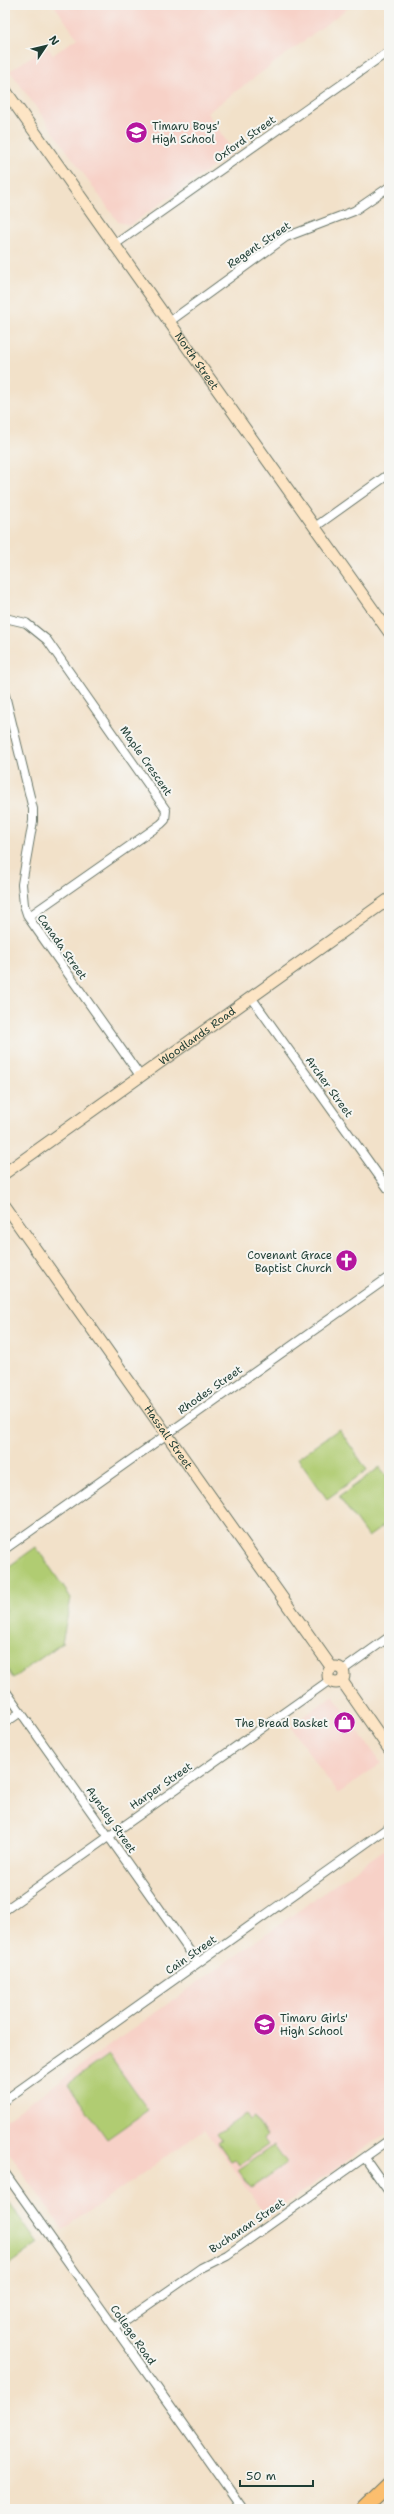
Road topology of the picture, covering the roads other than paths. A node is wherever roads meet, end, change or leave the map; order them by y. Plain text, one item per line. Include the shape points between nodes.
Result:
1 (389, 51) edge
2 (5, 90) edge
3 (389, 187) edge
4 (114, 245) junction
5 (169, 322) junction
6 (389, 474) edge
7 (315, 527) junction
8 (5, 618) edge
9 (389, 632) edge
10 (5, 695) edge
11 (389, 899) edge
12 (28, 917) junction
13 (251, 997) junction
14 (141, 1077) junction
15 (5, 1173) edge
16 (389, 1190) edge
17 (5, 1206) edge
18 (389, 1277) edge
19 (167, 1435) junction
20 (5, 1549) edge
21 (389, 1637) edge
22 (339, 1673) junction
23 (330, 1680) joint
24 (5, 1690) edge
25 (20, 1712) junction
26 (5, 1723) edge
27 (389, 1749) edge
28 (389, 1827) edge
29 (108, 1836) junction
30 (5, 1910) edge
31 (198, 1963) junction
32 (5, 2100) edge
33 (389, 2140) edge
34 (364, 2158) junction
35 (5, 2173) edge
36 (389, 2192) edge
37 (115, 2328) junction
38 (389, 2485) edge
39 (243, 2509) edge
40 (364, 2509) edge

1 - 4 street, Oxford Street
2 - 4 street, North Street
3 - 5 street, Regent Street via 354,211 286,237
4 - 5 street, North Street
5 - 7 street, North Street
6 - 7 street
7 - 9 street, North Street
8 - 12 street, Maple Crescent via 26,623 47,640 166,810 165,820 161,824
10 - 12 street, Canada Street via 33,809 22,884
11 - 13 street, Woodlands Road
12 - 14 street, Canada Street
13 - 14 street, Woodlands Road
13 - 16 street, Archer Street
14 - 15 street, Woodlands Road
17 - 19 street, Hassall Street
18 - 19 street, Rhodes Street
19 - 20 street, Rhodes Street
19 - 22 street, Hassall Street
21 - 22 street
22 - 23 street via 329,1672
22 - 27 street, Hassall Street
23 - 29 street, Harper Street
24 - 25 street, Aynsley Street
25 - 26 street
25 - 29 street, Aynsley Street
28 - 31 street, Cain Street
29 - 30 street, Harper Street
29 - 31 street, Aynsley Street
31 - 32 street, Cain Street
33 - 34 street, Buchanan Street
34 - 36 street
34 - 37 street, Buchanan Street via 227,2255 201,2268
35 - 37 street, College Road
37 - 39 street, College Road
38 - 40 highway

